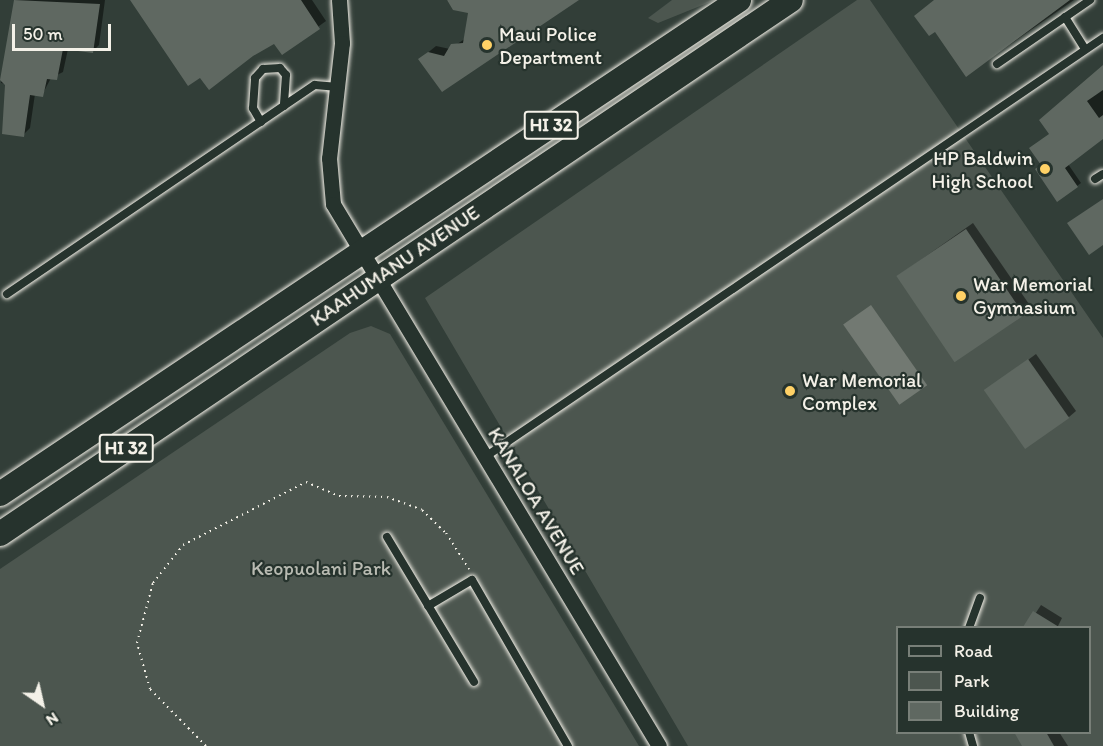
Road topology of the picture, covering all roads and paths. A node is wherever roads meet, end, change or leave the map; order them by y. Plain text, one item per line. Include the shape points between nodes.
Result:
1 (339, 0) edge
2 (739, 0) edge
3 (791, 0) edge
4 (1090, 0) edge
5 (1065, 17) junction
6 (1103, 38) edge
7 (1085, 49) junction
8 (997, 64) dead end
9 (338, 87) junction
10 (284, 106) junction
11 (261, 122) junction
12 (1103, 174) edge
13 (1095, 179) dead end
14 (362, 251) junction
15 (379, 276) junction
16 (7, 294) dead end
17 (485, 457) junction
18 (0, 494) edge
19 (0, 534) edge
20 (387, 537) dead end
21 (469, 569) dead end
22 (980, 598) dead end
23 (428, 606) junction
24 (969, 626) edge
25 (474, 682) dead end
26 (206, 746) edge
27 (568, 746) edge
28 (659, 746) edge

1 - 9 street, KANALOA AVENUE
2 - 14 main road, KAAHUMANU AVENUE / HI 32
3 - 15 main road, KAAHUMANU AVENUE / HI 32
4 - 5 lane
5 - 7 lane
5 - 8 lane
6 - 7 lane
7 - 17 lane
9 - 10 lane via 315,85
9 - 14 street, KANALOA AVENUE via 331,194
10 - 11 lane
10 - 11 lane via 286,75 280,68 263,69 255,78 253,108
11 - 16 lane
12 - 13 lane
14 - 15 street, KANALOA AVENUE
14 - 18 main road, KAAHUMANU AVENUE / HI 32
15 - 17 street, KANALOA AVENUE
15 - 19 main road, KAAHUMANU AVENUE / HI 32
17 - 28 street, KANALOA AVENUE
20 - 23 lane
21 - 26 path via 446,533 422,510 387,496 339,496 306,482 183,545 153,583 137,644 150,688
22 - 24 lane
23 - 25 lane
23 - 27 lane via 472,580

